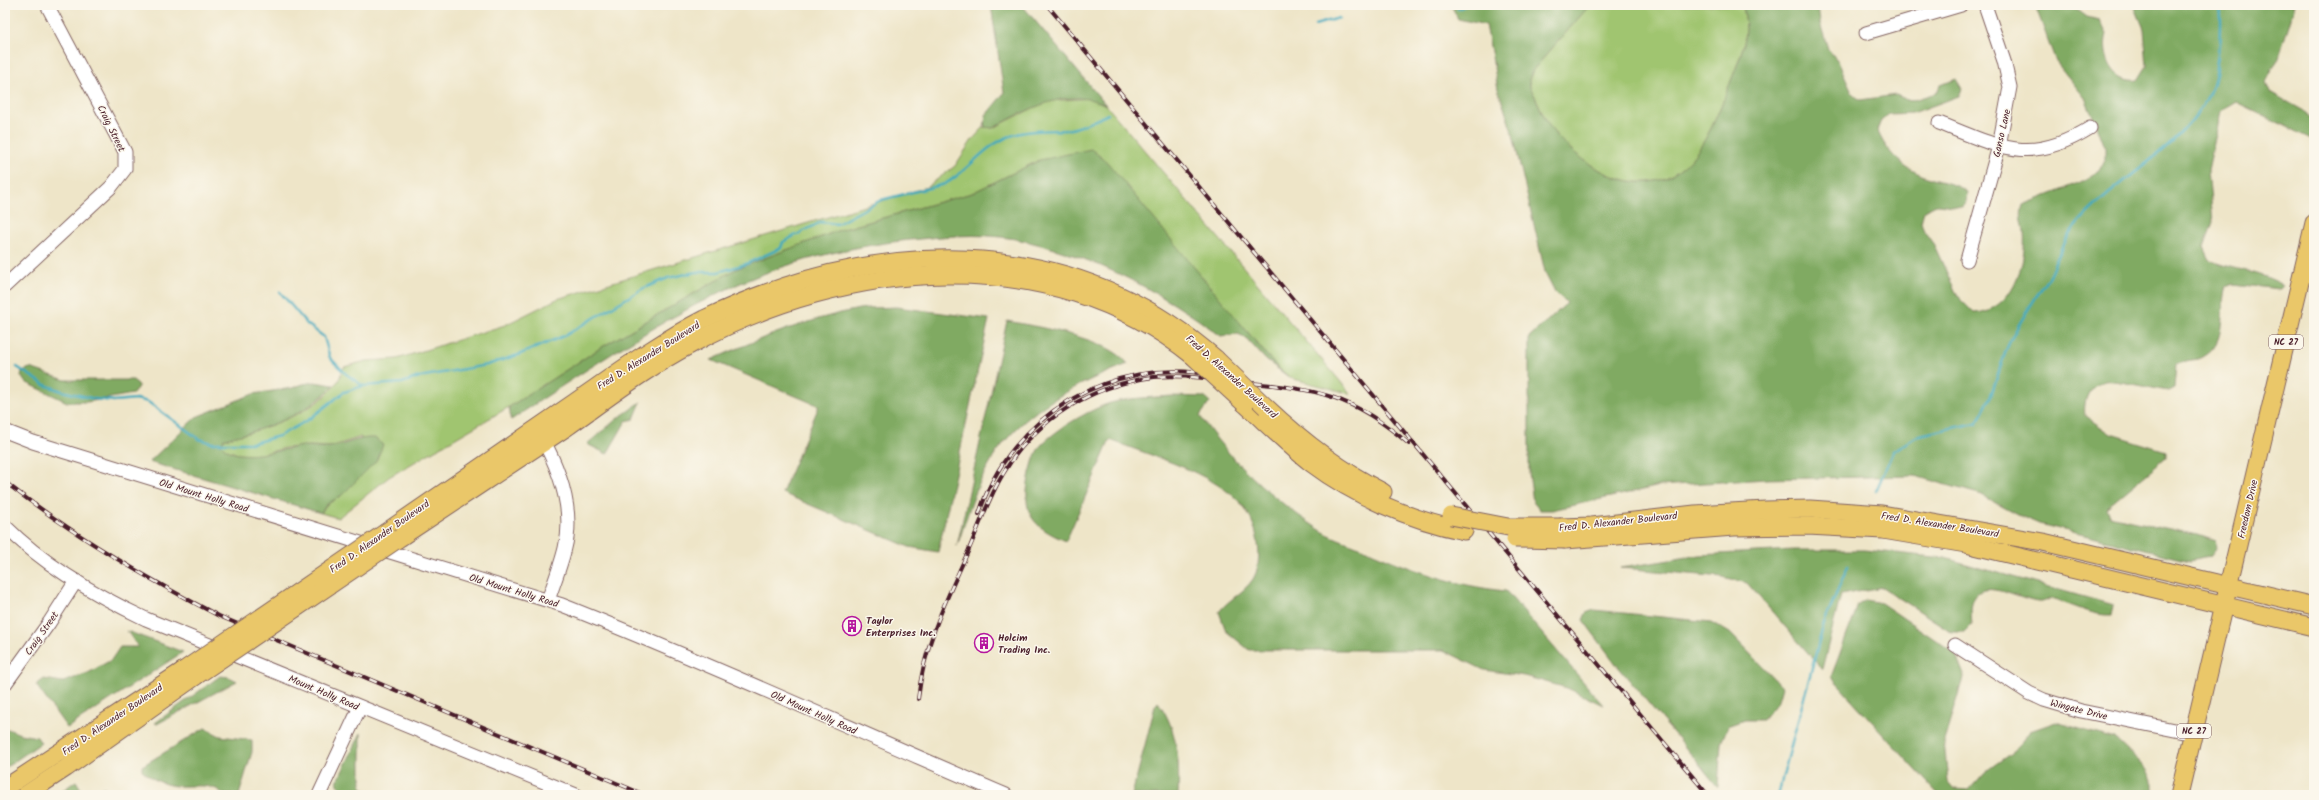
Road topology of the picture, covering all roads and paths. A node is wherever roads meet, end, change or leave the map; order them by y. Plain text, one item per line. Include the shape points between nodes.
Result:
1 (47, 5) edge
2 (1961, 5) edge
3 (1985, 5) edge
4 (1866, 33) dead end
5 (1939, 123) dead end
6 (2090, 128) dead end
7 (1998, 146) junction
8 (2314, 223) edge
9 (1967, 260) dead end
10 (5, 286) edge
11 (5, 431) edge
12 (541, 435) junction
13 (5, 526) edge
14 (1563, 534) junction
15 (76, 581) junction
16 (2228, 586) junction
17 (548, 600) junction
18 (2224, 605) junction
19 (2314, 606) edge
20 (2314, 627) edge
21 (1955, 645) dead end
22 (190, 673) junction
23 (5, 684) edge
24 (360, 707) junction
25 (2194, 734) junction
26 (5, 788) edge
27 (25, 795) edge
28 (319, 795) edge
29 (576, 795) edge
30 (1006, 795) edge
31 (2179, 795) edge

1 - 10 street, Craig Street via 124,152 125,169 111,187
2 - 4 street
3 - 7 street, Ganso Lane via 2010,87
5 - 7 street
6 - 7 street via 2069,141 2050,148 2037,150
7 - 9 street, Ganso Lane
8 - 16 main road, Freedom Drive / NC 27
11 - 17 street, Old Mount Holly Road via 32,442
12 - 14 main road, Fred D. Alexander Boulevard, bridge via 691,344 776,306 830,290 899,277 962,274 1001,277 1045,285 1112,308 1165,336 1193,356 1299,453 1344,484 1374,500 1418,519 1502,538
12 - 14 main road, Fred D. Alexander Boulevard, bridge via 658,346 723,311 797,283 857,268 933,258 998,260 1068,276 1126,299 1176,328 1216,359 1310,447 1349,474 1395,497 1451,516
12 - 17 street via 561,479 568,524 565,547
12 - 22 main road, Fred D. Alexander Boulevard, bridge
13 - 15 street, Mount Holly Road via 47,562
14 - 16 main road, Fred D. Alexander Boulevard via 1591,526 1688,515 1766,510 1810,509 1882,514 2043,542
14 - 18 main road, Fred D. Alexander Boulevard via 1756,526 1883,530 1966,544
15 - 23 street, Craig Street
15 - 24 street, Mount Holly Road via 114,604 146,619
16 - 18 main road, Freedom Drive / NC 27
16 - 19 main road, Fred D. Alexander Boulevard
17 - 30 street, Old Mount Holly Road via 637,634
18 - 20 main road, Fred D. Alexander Boulevard
18 - 25 main road, Freedom Drive / NC 27
21 - 25 street, Wingate Drive via 2044,700 2081,711
22 - 26 main road, Fred D. Alexander Boulevard
22 - 27 main road, Fred D. Alexander Boulevard via 66,768
24 - 28 street
24 - 29 street, Mount Holly Road
25 - 31 main road, Freedom Drive / NC 27

